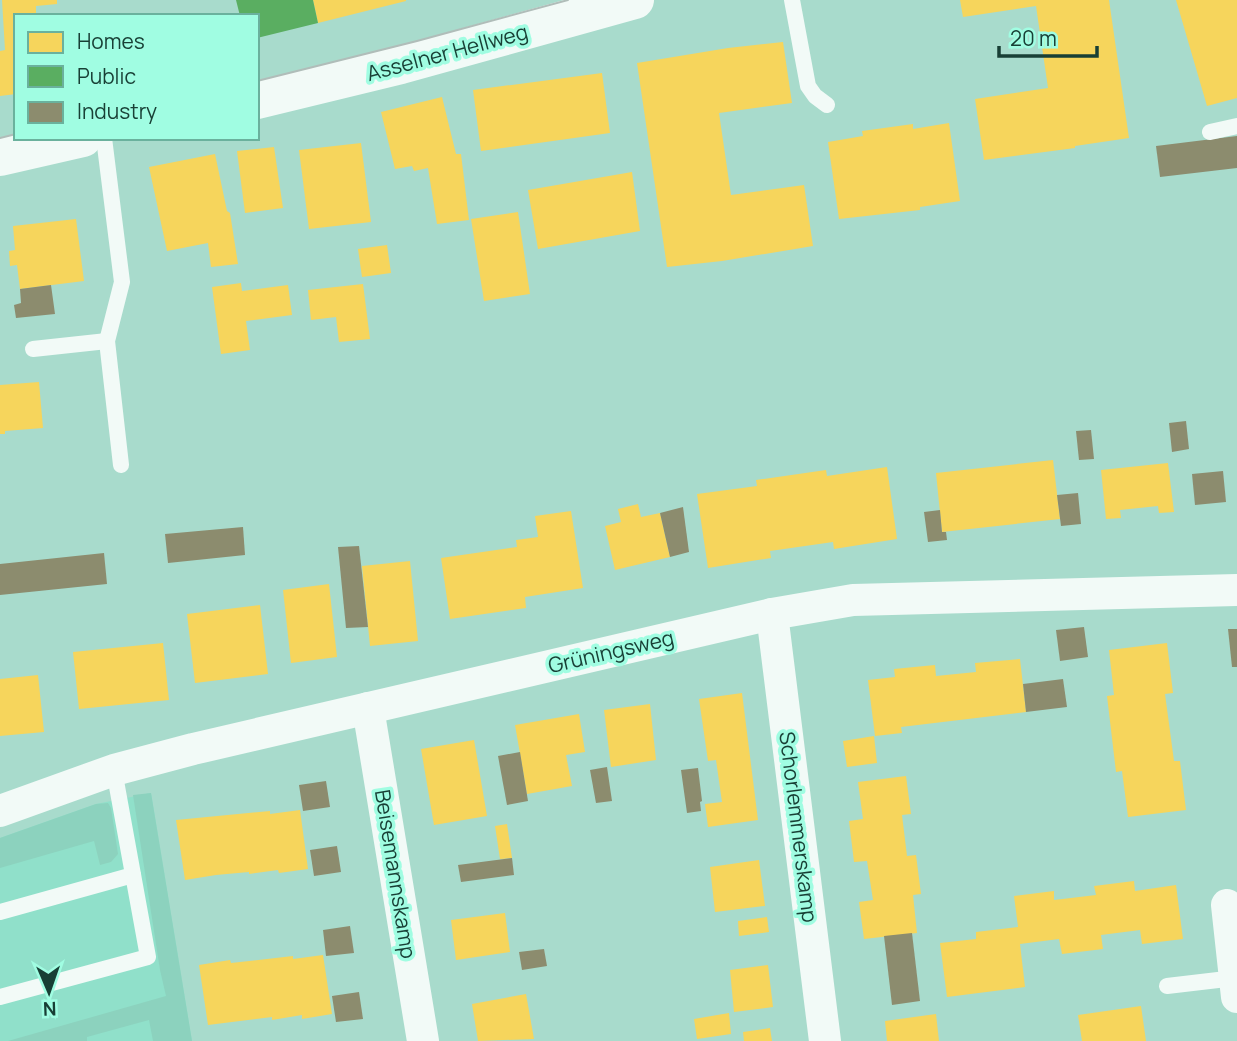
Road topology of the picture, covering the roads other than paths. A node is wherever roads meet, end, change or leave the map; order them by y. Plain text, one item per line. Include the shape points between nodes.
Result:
1 (635, 0) edge
2 (792, 0) edge
3 (259, 100) edge
4 (827, 105) dead end
5 (1237, 127) edge
6 (1210, 132) dead end
7 (74, 140) edge
8 (104, 140) edge
9 (0, 157) edge
10 (107, 341) junction
11 (33, 349) dead end
12 (121, 465) dead end
13 (1237, 590) edge
14 (772, 614) junction
15 (368, 708) junction
16 (114, 771) junction
17 (0, 811) edge
18 (133, 875) junction
19 (1227, 905) dead end
20 (0, 912) edge
21 (1167, 986) dead end
22 (1236, 987) edge
23 (0, 997) edge
24 (423, 1041) edge
25 (825, 1041) edge

1 - 3 main road, Asselner Hellweg
2 - 4 lane via 808,86
5 - 6 lane
7 - 9 main road
8 - 10 lane via 122,282
10 - 11 lane
10 - 12 lane
13 - 14 street, Grüningsweg via 853,600
14 - 15 street, Grüningsweg
14 - 25 street, Schorlemmerskamp
15 - 16 street, Grüningsweg
15 - 24 street, Beisemannskamp
16 - 17 street, Grüningsweg
16 - 18 lane
18 - 20 lane
18 - 23 lane via 148,957
19 - 22 street
21 - 22 lane

